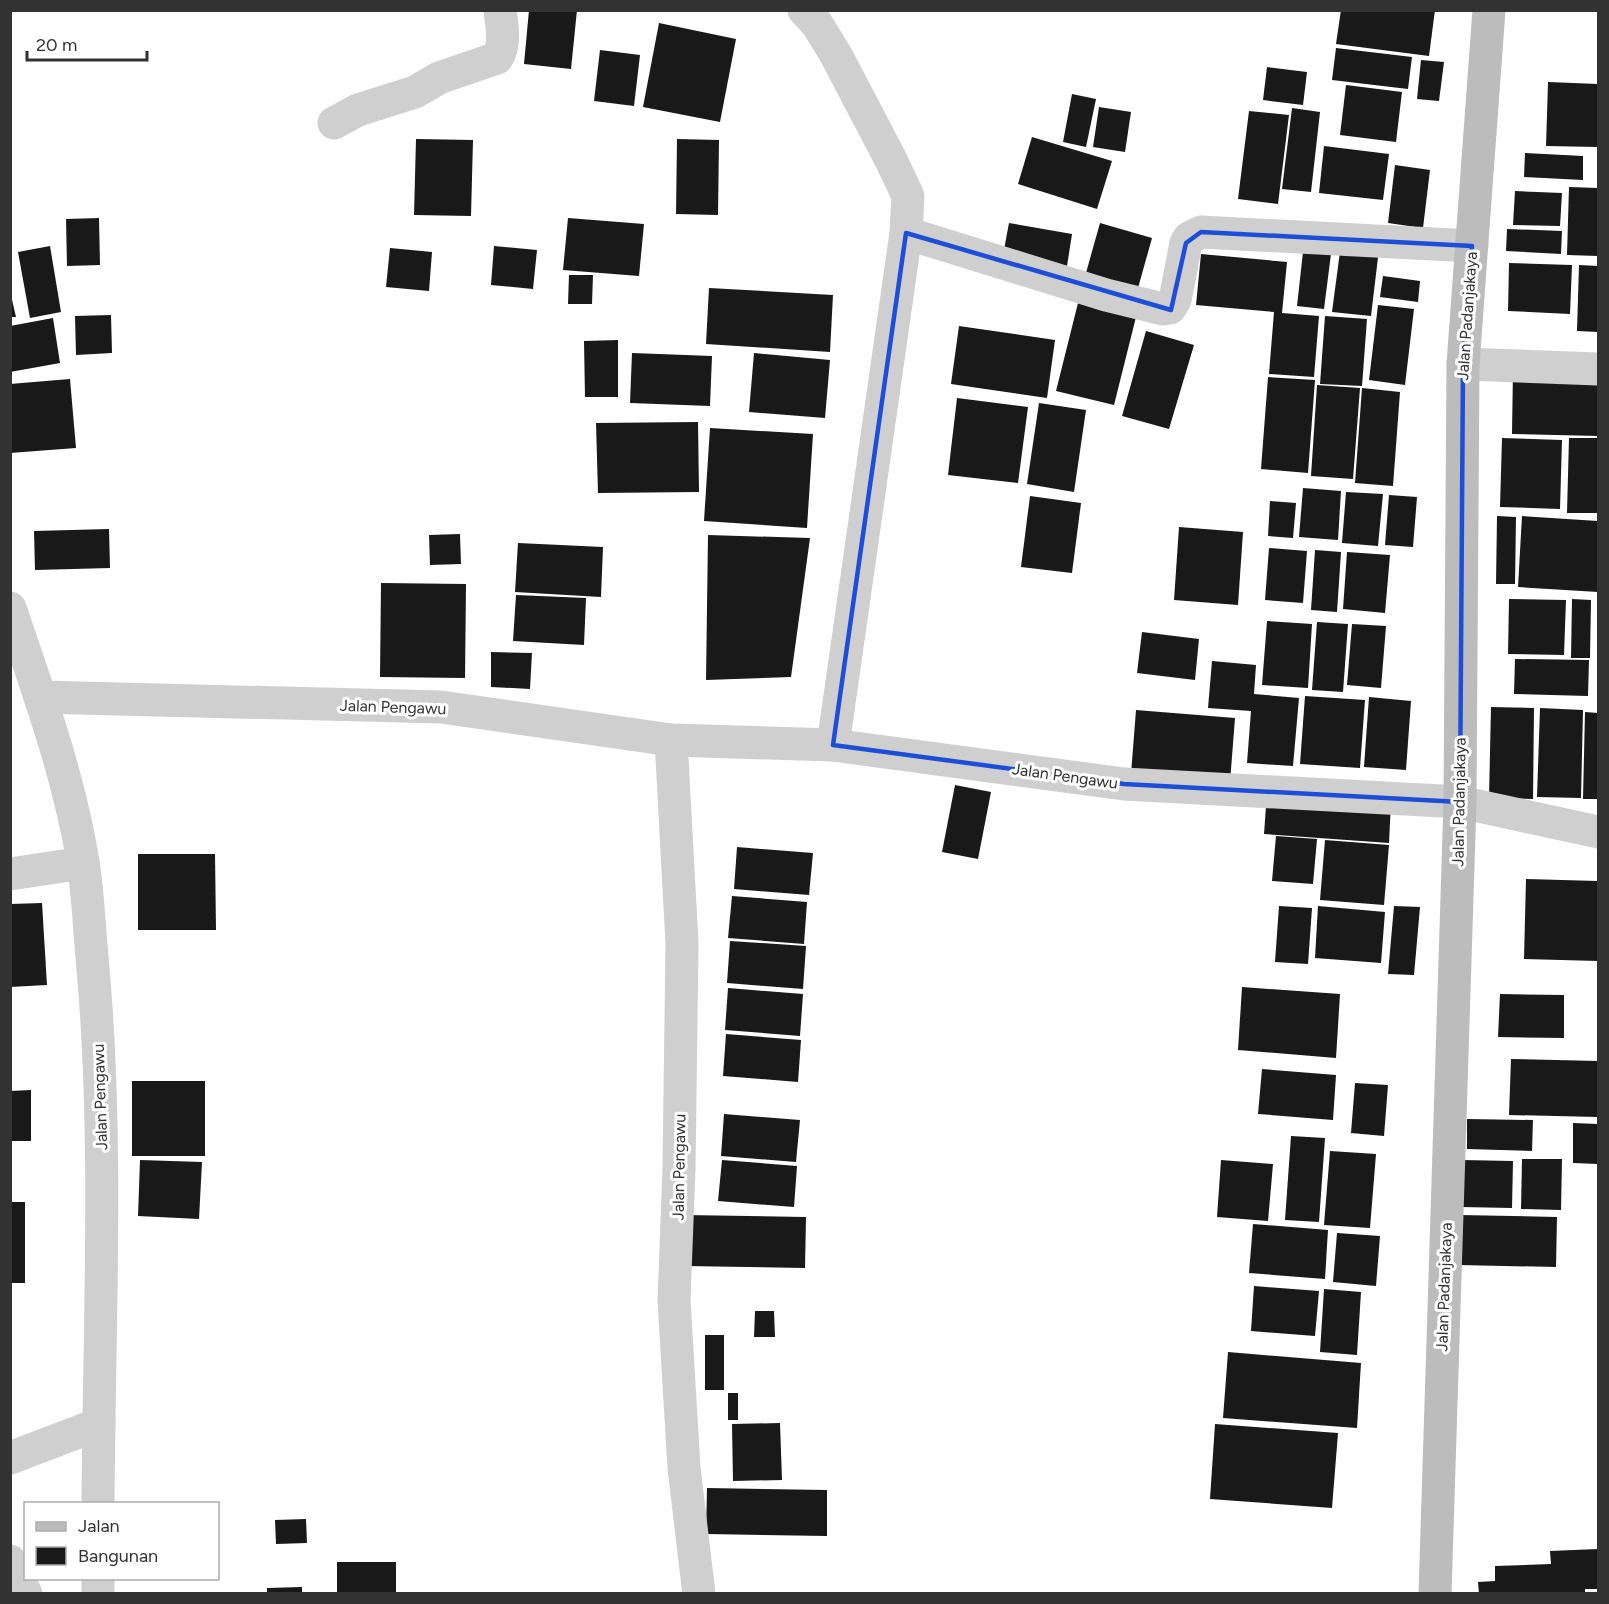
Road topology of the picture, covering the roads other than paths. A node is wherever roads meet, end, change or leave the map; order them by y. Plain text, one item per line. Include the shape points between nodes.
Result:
1 (500, 10) edge
2 (804, 10) edge
3 (1489, 10) edge
4 (333, 123) dead end
5 (906, 232) junction
6 (1472, 246) junction
7 (1463, 364) junction
8 (1599, 369) edge
9 (10, 608) edge
10 (40, 697) junction
11 (671, 740) junction
12 (833, 745) junction
13 (1460, 802) junction
14 (1599, 832) edge
15 (84, 863) junction
16 (10, 874) edge
17 (99, 1424) junction
18 (10, 1458) edge
19 (98, 1502) edge
20 (10, 1561) edge
21 (26, 1593) edge
22 (699, 1593) edge
23 (1435, 1593) edge

1 - 4 street via 502,42 497,58
2 - 5 street via 836,55 908,196
3 - 6 street, Jalan Padanjakaya
5 - 6 street via 1163,309 1170,308 1175,300 1186,243 1201,232
5 - 12 street
6 - 7 street, Jalan Padanjakaya
7 - 8 street
7 - 13 street, Jalan Padanjakaya
9 - 10 street, Jalan Pengawu
10 - 11 street, Jalan Pengawu via 441,707
10 - 15 street, Jalan Pengawu
11 - 12 street, Jalan Pengawu
11 - 22 street, Jalan Pengawu via 682,943 675,1300 684,1468
12 - 13 street, Jalan Pengawu via 1124,784
13 - 14 street, Jalan Pengawu
13 - 23 street, Jalan Padanjakaya
15 - 16 street
15 - 17 street, Jalan Pengawu via 103,1154
17 - 18 street
17 - 19 street, Jalan Pengawu
20 - 21 street

